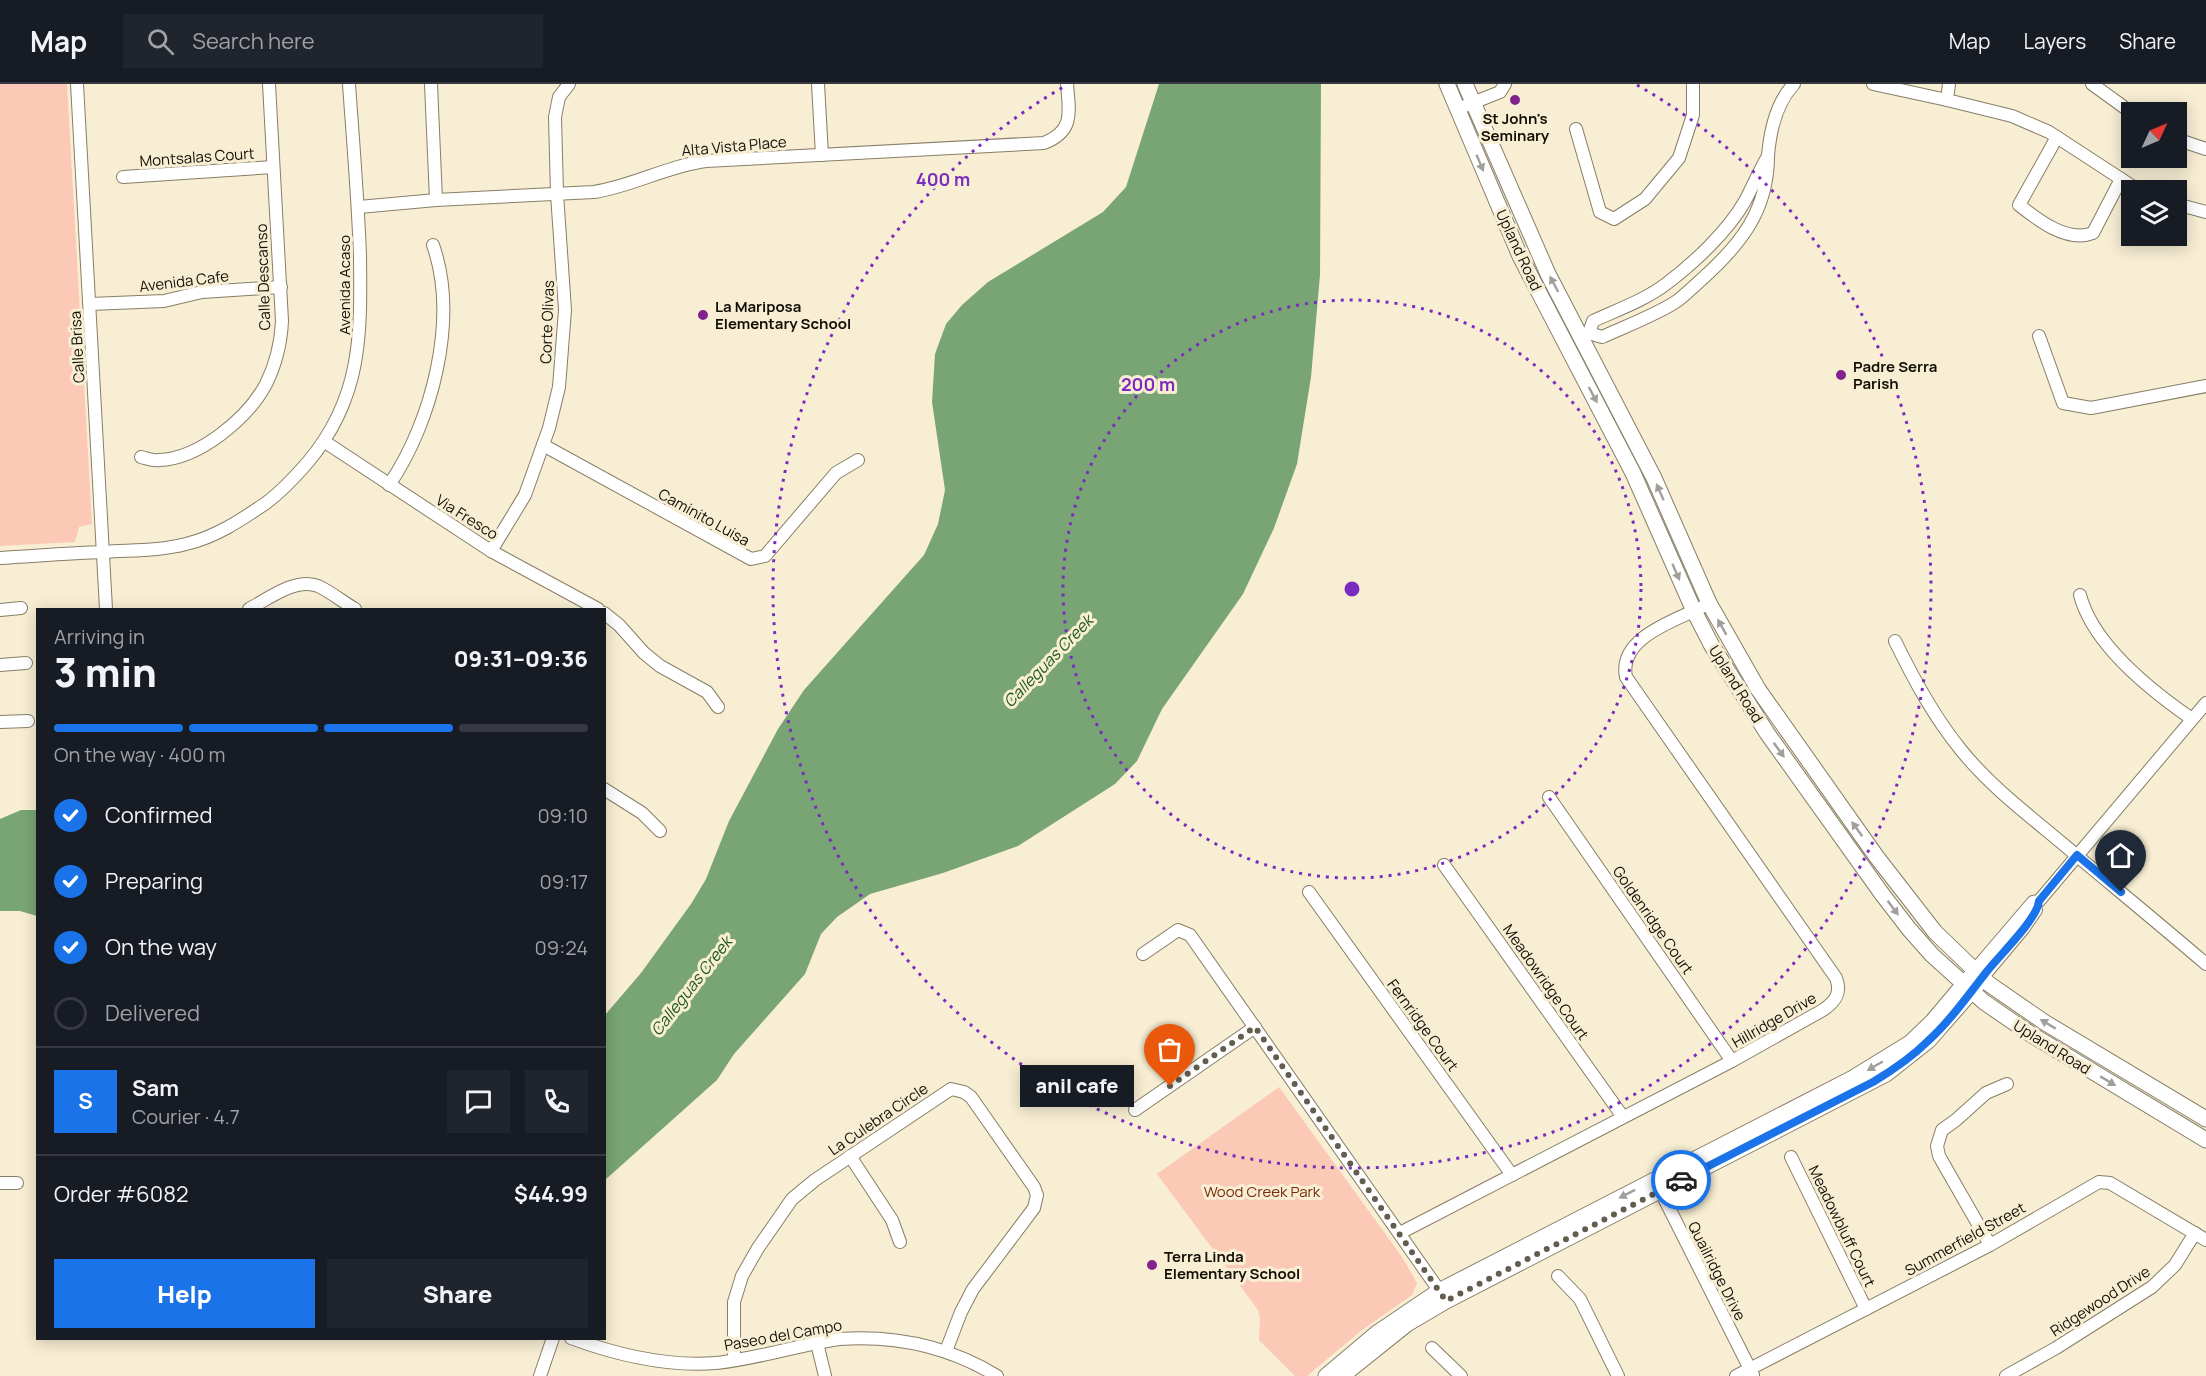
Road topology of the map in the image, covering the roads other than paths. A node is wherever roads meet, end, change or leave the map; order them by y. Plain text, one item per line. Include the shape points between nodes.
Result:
1 (77, 84) edge
2 (269, 84) edge
3 (349, 84) edge
4 (431, 84) edge
5 (569, 84) edge
6 (818, 84) edge
7 (1067, 84) edge
8 (1448, 84) edge
9 (1465, 84) edge
10 (1505, 84) edge
11 (1693, 84) edge
12 (1794, 84) edge
13 (1873, 84) edge
14 (1949, 84) edge
15 (2092, 84) edge
16 (1947, 100) junction
17 (1473, 102) junction
18 (2121, 105) edge
19 (1458, 109) junction
20 (1576, 129) dead end
21 (2057, 137) junction
22 (2187, 143) edge
23 (2206, 150) edge
24 (822, 154) junction
25 (1768, 156) junction
26 (273, 167) junction
27 (123, 177) dead end
28 (2121, 179) joint
29 (557, 194) junction
30 (436, 200) junction
31 (359, 207) junction
32 (2187, 207) edge
33 (2206, 212) edge
34 (433, 245) dead end
35 (280, 287) junction
36 (90, 304) junction
37 (2039, 336) dead end
38 (2206, 386) edge
39 (325, 442) junction
40 (543, 445) junction
41 (141, 458) dead end
42 (858, 460) dead end
43 (389, 485) junction
44 (491, 551) junction
45 (103, 552) junction
46 (0, 558) edge
47 (2079, 595) dead end
48 (1709, 603) junction
49 (21, 608) dead end
50 (106, 608) edge
51 (251, 608) edge
52 (353, 608) edge
53 (593, 608) edge
54 (0, 610) edge
55 (1694, 611) junction
56 (606, 615) edge
57 (1895, 641) dead end
58 (27, 663) dead end
59 (0, 665) edge
60 (2206, 703) edge
61 (718, 707) dead end
62 (2192, 719) junction
63 (28, 721) dead end
64 (0, 722) edge
65 (606, 790) edge
66 (1549, 797) dead end
67 (660, 831) dead end
68 (2077, 855) junction
69 (1444, 865) dead end
70 (1309, 892) dead end
71 (1143, 954) dead end
72 (2206, 964) edge
73 (1978, 975) junction
74 (1968, 988) junction
75 (1255, 1027) junction
76 (1732, 1061) junction
77 (2007, 1084) dead end
78 (1136, 1110) dead end
79 (1623, 1117) junction
80 (2206, 1119) edge
81 (2206, 1140) edge
82 (850, 1156) junction
83 (1791, 1157) dead end
84 (1512, 1175) junction
85 (0, 1183) edge
86 (17, 1184) dead end
87 (1657, 1185) junction
88 (1400, 1233) junction
89 (2194, 1233) junction
90 (2206, 1240) edge
91 (900, 1242) dead end
92 (1990, 1245) junction
93 (1558, 1276) dead end
94 (1443, 1296) junction
95 (1866, 1309) junction
96 (552, 1340) edge
97 (577, 1340) edge
98 (817, 1342) junction
99 (1432, 1348) dead end
100 (946, 1351) junction
101 (734, 1360) junction
102 (1752, 1372) edge
103 (540, 1376) edge
104 (825, 1376) edge
105 (997, 1376) edge
106 (1326, 1376) edge
107 (1342, 1376) edge
108 (1461, 1376) edge
109 (1618, 1376) edge
110 (1736, 1376) edge
111 (2006, 1376) edge

1 - 36 street, Calle Brisa
2 - 26 street, Calle Descanso
3 - 31 street, Avenida Acaso
4 - 30 street
5 - 29 street, Corte Olivas via 559,98 555,117
6 - 24 street
7 - 24 street, Alta Vista Place via 1066,127 1056,139 1044,143
8 - 19 main road, Upland Road
9 - 17 main road, Upland Road
10 - 17 street via 1500,92
11 - 20 street via 1692,115 1679,158 1645,199 1614,219 1600,212
12 - 25 street via 1776,115
13 - 16 street
14 - 16 street
15 - 18 street
16 - 21 street via 2012,116
17 - 19 street
48 -> 17 main road, Upland Road via 1654,478 1543,264
19 -> 55 main road, Upland Road via 1520,256 1634,473
21 - 28 street
21 - 28 street via 2019,206 2040,221 2070,234 2093,233
22 - 23 street
24 - 29 street, Alta Vista Place via 693,163 612,190
25 - 25 street via 1728,226 1706,248 1666,284 1593,321 1589,333 1602,337 1676,302 1722,261 1759,208 1768,178
26 - 27 street, Montsalas Court
26 - 35 street, Calle Descanso
29 - 30 street, Alta Vista Place
29 - 40 street, Corte Olivas via 565,338 560,387
30 - 31 street, Alta Vista Place
31 - 39 street, Avenida Acaso via 361,309 355,366 345,402
32 - 33 street
34 - 43 street via 441,273 442,332 437,364 419,429 405,462
35 - 36 street, Avenida Cafe via 202,292 164,301
35 - 41 street, Calle Descanso via 282,321 278,351 254,401 231,427 202,446 182,456
36 - 45 street, Calle Brisa
37 - 38 street via 2063,403 2091,408
39 - 43 street, Via Fresco
39 - 45 street, Avenida Acaso via 281,492 235,525 186,544
40 - 42 street, Caminito Luisa via 751,559 765,556 837,473
40 - 44 street, Corte Olivas via 525,495
43 - 44 street, Via Fresco
44 - 53 street, Via Fresco
45 - 46 street, Avenida Acaso
45 - 50 street, Calle Brisa
47 - 62 street via 2092,626 2110,648
48 - 55 street, Hillridge Drive
73 -> 48 main road, Upland Road via 1935,932 1882,864 1768,705
49 - 54 street
51 - 52 street via 297,585 307,584 316,585
55 -> 74 main road, Upland Road via 1749,706 1882,894 1909,929
55 - 76 street, Hillridge Drive via 1654,630 1632,648 1623,666 1626,677 1838,984 1838,996 1832,1004
56 - 61 street via 644,653 707,692
57 - 68 street via 1934,714 1962,751 2011,800
58 - 59 street
60 - 62 street
62 - 68 street
63 - 64 street
65 - 67 street via 642,813
66 - 76 street, Goldenridge Court
68 - 72 street
68 - 73 street via 2039,901 2033,902
69 - 79 street, Meadowridge Court
70 - 84 street, Fernridge Court
71 - 75 street via 1178,930 1190,935
73 - 74 main road
80 -> 73 main road, Upland Road via 2019,1006
74 -> 81 main road, Upland Road via 2032,1035
74 - 87 main road via 1894,1054
75 - 78 street
75 - 88 street
76 - 79 street, Hillridge Drive
77 - 92 street via 1986,1093 1947,1125 1937,1146
79 - 84 street, Hillridge Drive
82 - 91 street via 892,1220
82 - 100 street, La Culebra Circle via 945,1092 957,1089 971,1097 1034,1186 1034,1208 973,1289
82 - 101 street, La Culebra Circle via 792,1199 742,1276 734,1302
83 - 95 street, Meadowbluff Court
84 - 88 street, Hillridge Drive
85 - 86 street
87 - 94 main road
87 - 102 street, Quailridge Drive
88 - 94 street
89 - 90 street, Summerfield Street
89 - 92 street, Summerfield Street via 2110,1183 2099,1182
89 - 111 street, Ridgewood Drive via 2175,1265 2152,1287
92 - 95 street, Summerfield Street
93 - 109 street via 1580,1299
94 - 106 main road via 1377,1333
94 - 107 main road
95 - 102 street, Summerfield Street
96 - 103 street
97 - 101 street, Paseo del Campo via 613,1353 654,1360
98 - 100 street, Paseo del Campo via 874,1338
98 - 101 street, Paseo del Campo
98 - 104 street
99 - 108 street
100 - 105 street, Paseo del Campo
102 - 110 street, Summerfield Street

